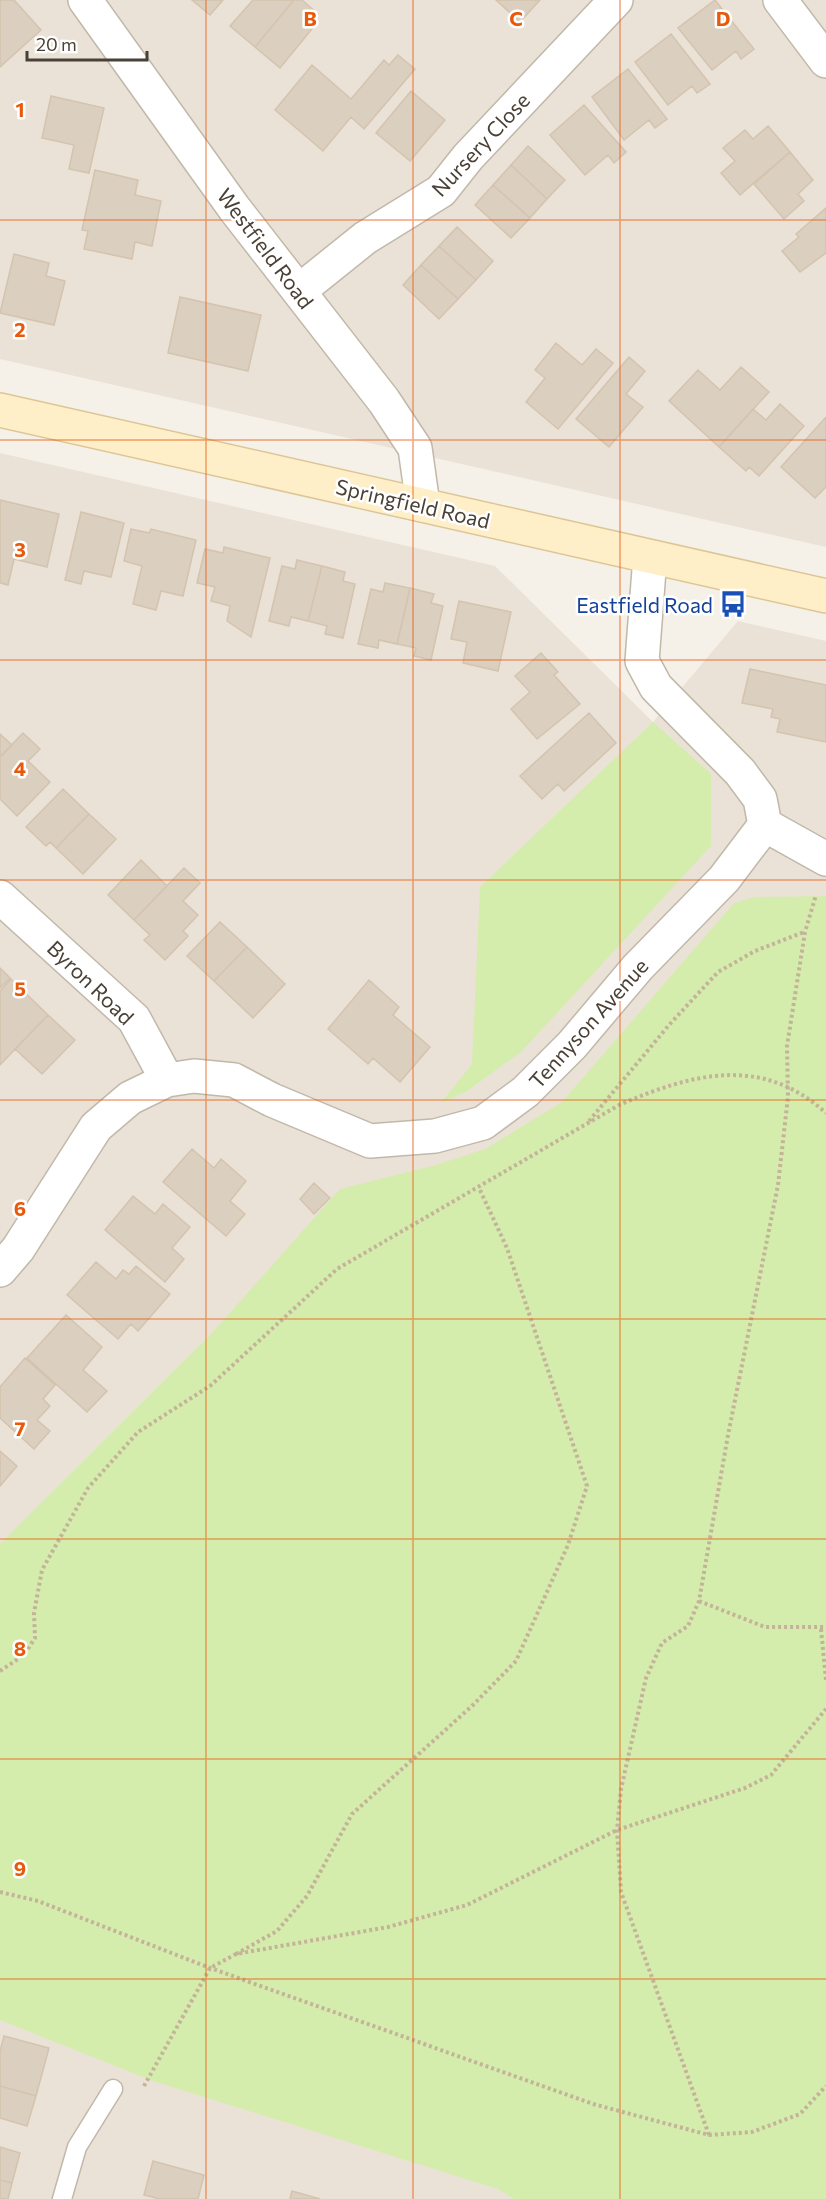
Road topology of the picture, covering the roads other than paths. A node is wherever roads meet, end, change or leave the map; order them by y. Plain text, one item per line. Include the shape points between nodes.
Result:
1 (85, 0) edge
2 (616, 0) edge
3 (780, 0) edge
4 (826, 61) edge
5 (299, 291) junction
6 (0, 410) edge
7 (423, 505) junction
8 (650, 557) junction
9 (826, 596) edge
10 (765, 825) junction
11 (826, 859) edge
12 (0, 897) edge
13 (167, 1080) junction
14 (0, 1270) edge
15 (113, 2089) road end
16 (62, 2199) edge

1 - 5 street, Westfield Road via 234,208
2 - 5 street, Nursery Close via 468,157 441,191 365,238
3 - 4 street
5 - 7 street, Westfield Road via 415,448
6 - 7 street, Springfield Road
7 - 8 street, Springfield Road
8 - 9 street, Springfield Road
8 - 10 street via 642,661 656,687 747,781 760,799
10 - 11 street
10 - 13 street, Tennyson Avenue via 724,879 638,968 572,1045 525,1092 483,1123 435,1136 370,1141 234,1080 194,1076
12 - 13 street, Byron Road via 134,1019
13 - 14 street, Tennyson Avenue via 130,1098 96,1126
15 - 16 lane via 77,2147

